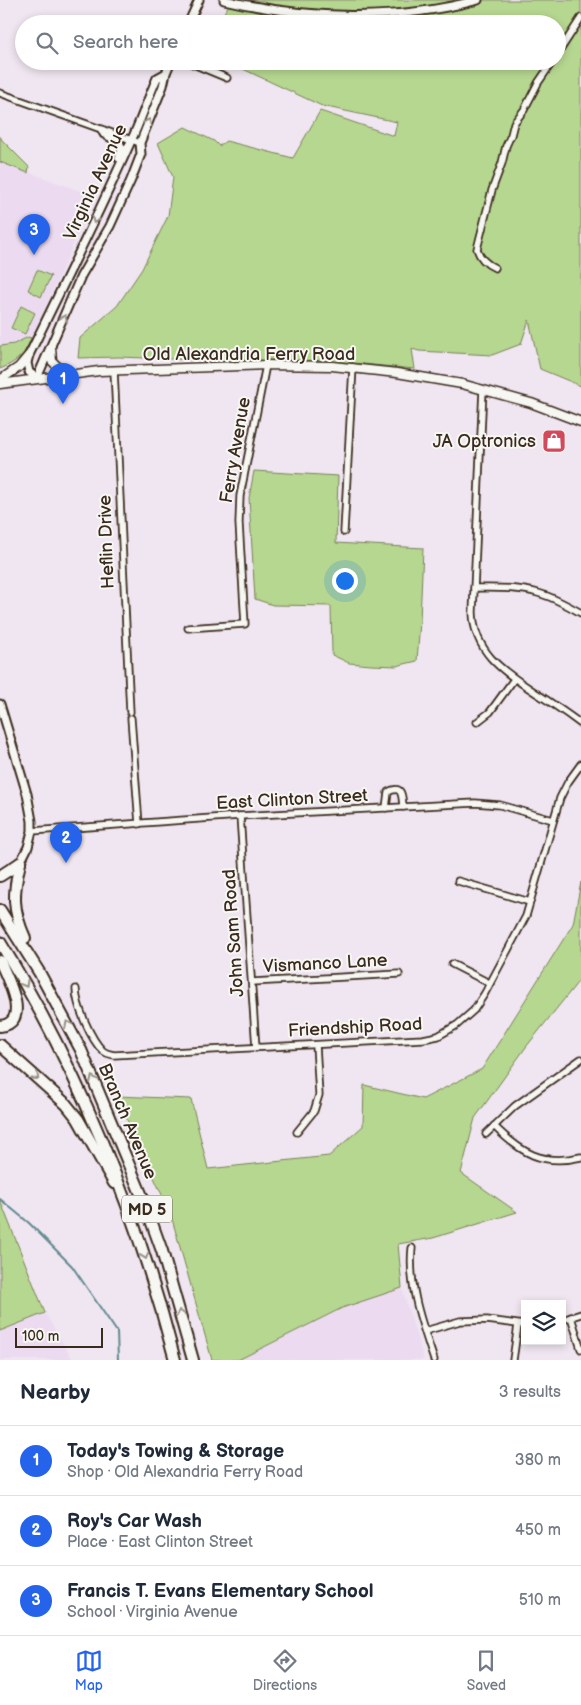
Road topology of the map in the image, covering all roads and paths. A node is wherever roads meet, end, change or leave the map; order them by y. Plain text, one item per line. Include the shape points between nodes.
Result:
1 (200, 0) edge
2 (224, 0) edge
3 (478, 0) edge
4 (192, 15) edge
5 (581, 18) edge
6 (566, 41) edge
7 (167, 70) edge
8 (208, 70) edge
9 (547, 70) edge
10 (166, 73) junction
11 (227, 78) dead end
12 (0, 93) edge
13 (102, 130) junction
14 (132, 141) junction
15 (140, 144) junction
16 (119, 166) junction
17 (495, 268) dead end
18 (51, 347) junction
19 (29, 355) junction
20 (266, 365) junction
21 (353, 367) junction
22 (114, 370) junction
23 (66, 375) junction
24 (37, 378) junction
25 (0, 380) edge
26 (0, 384) edge
27 (483, 389) junction
28 (581, 422) edge
29 (344, 532) dead end
30 (474, 588) junction
31 (581, 613) edge
32 (188, 628) dead end
33 (514, 679) junction
34 (0, 704) edge
35 (477, 722) dead end
36 (581, 724) edge
37 (581, 764) edge
38 (403, 807) junction
39 (386, 808) junction
40 (240, 816) junction
41 (553, 820) junction
42 (139, 824) junction
43 (32, 831) junction
44 (20, 863) junction
45 (0, 876) edge
46 (458, 880) dead end
47 (530, 902) junction
48 (0, 910) edge
49 (0, 942) edge
50 (0, 961) edge
51 (452, 964) dead end
52 (400, 974) dead end
53 (252, 982) junction
54 (489, 983) junction
55 (47, 987) junction
56 (76, 989) dead end
57 (0, 1026) edge
58 (0, 1045) edge
59 (316, 1045) junction
60 (256, 1048) junction
61 (581, 1059) edge
62 (494, 1126) junction
63 (297, 1132) dead end
64 (486, 1134) dead end
65 (581, 1156) edge
66 (129, 1210) junction
67 (412, 1248) dead end
68 (581, 1314) edge
69 (571, 1317) junction
70 (566, 1319) edge
71 (518, 1325) junction
72 (521, 1325) edge
73 (425, 1331) junction
74 (581, 1349) edge
75 (175, 1360) edge
76 (193, 1360) edge
77 (434, 1360) edge
78 (513, 1360) edge

1 - 4 street
2 - 3 street via 288,12 361,15 417,11
5 - 6 street
7 - 10 street, Virginia Avenue
8 - 11 street
9 - 17 street via 514,123 490,197 477,249 479,256
10 - 14 street, Virginia Avenue via 157,78
15 -> 10 street, Virginia Avenue
12 - 13 street
13 - 14 street
13 - 16 street via 121,145
14 - 15 street
14 - 16 street, Virginia Avenue
18 -> 15 street, Virginia Avenue via 81,276 118,209 141,154
16 -> 19 street, Virginia Avenue
18 - 23 main road via 52,361
18 - 24 street, Virginia Avenue
19 - 24 street via 29,372
19 - 25 main road via 19,367
20 - 21 main road, Old Alexandria Ferry Road
20 - 22 main road, Old Alexandria Ferry Road
20 - 32 street, Ferry Avenue via 239,507 245,624
21 - 27 main road, Old Alexandria Ferry Road
21 - 29 street
22 - 23 main road, Old Alexandria Ferry Road
22 - 42 street, Heflin Drive via 130,715
23 - 24 main road, Old Alexandria Ferry Road
24 - 26 main road, Old Alexandria Ferry Road
27 - 28 main road, Old Alexandria Ferry Road
27 - 30 street
30 - 31 street via 536,592
30 - 33 street via 476,633 489,656
33 - 35 street via 490,712
33 - 36 street
34 - 43 street via 27,794
37 - 41 street, Friendship Road via 563,791
38 - 39 street, East Clinton Street
38 - 39 street via 402,793 392,790 387,795
38 - 41 street, East Clinton Street via 489,803
39 - 40 street, East Clinton Street
40 - 42 street, East Clinton Street
40 - 53 street, John Sam Road
41 - 47 street, Friendship Road
42 - 43 street, East Clinton Street
43 - 44 street
44 - 45 highway
44 - 55 highway via 15,904 20,926
46 - 47 street
47 - 54 street, Friendship Road via 523,923
48 - 55 highway, Branch Avenue / MD 5
49 -> 66 highway, Branch Avenue / MD 5 via 34,1000 74,1082 112,1164
50 - 57 highway via 16,1009 15,1018 8,1025
51 - 54 street
52 - 53 street, Vismanco Lane
53 - 60 street, John Sam Road
54 - 59 street, Friendship Road via 467,1017 438,1036
76 -> 55 highway, Branch Avenue / MD 5 via 144,1201 81,1050
56 - 60 street, Friendship Road via 79,1005 95,1039 102,1050 111,1055
58 -> 66 highway via 66,1104 78,1119
59 - 60 street, Friendship Road
59 - 63 street via 319,1095 314,1111
61 - 62 street via 515,1106
62 - 64 street
62 - 65 street via 517,1148 533,1156 554,1160
66 -> 75 highway, Branch Avenue / MD 5 via 152,1276
67 - 73 street via 413,1283
68 - 69 street
69 - 70 street
69 - 74 street
71 - 72 street
71 - 73 street via 487,1320 460,1321
71 - 78 street
73 - 77 street

